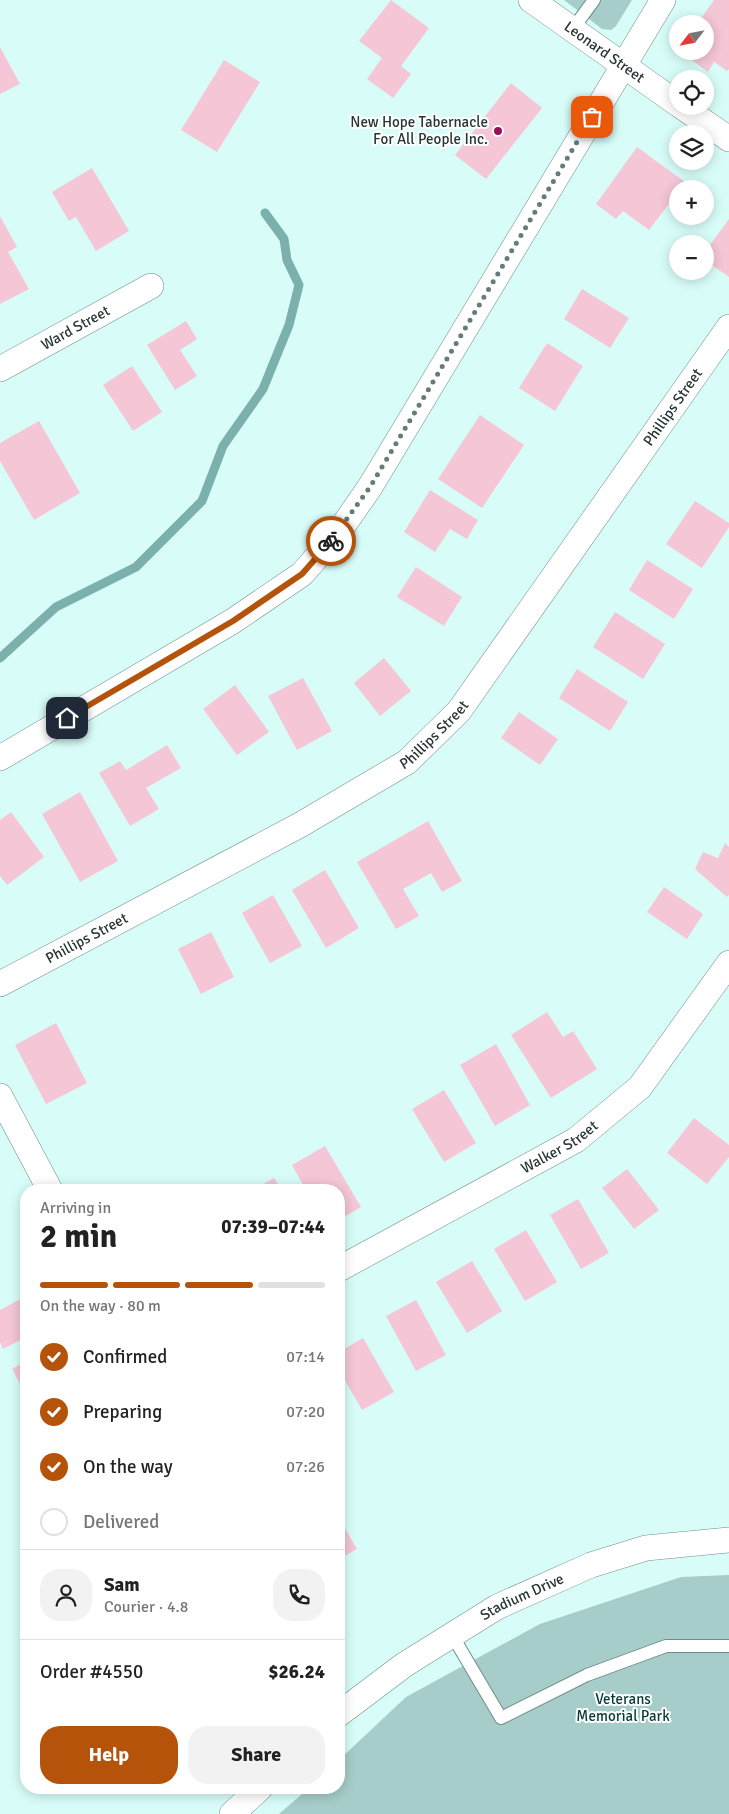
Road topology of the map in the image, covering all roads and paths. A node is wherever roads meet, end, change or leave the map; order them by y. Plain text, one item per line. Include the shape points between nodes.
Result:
1 (532, 0) edge
2 (594, 0) edge
3 (663, 0) edge
4 (572, 30) junction
5 (623, 66) junction
6 (669, 98) edge
7 (695, 115) edge
8 (729, 139) edge
9 (150, 286) dead end
10 (729, 328) edge
11 (0, 369) edge
12 (0, 758) edge
13 (729, 963) edge
14 (0, 984) edge
15 (0, 1096) edge
16 (47, 1184) edge
17 (345, 1266) edge
18 (729, 1540) edge
19 (452, 1635) junction
20 (729, 1646) edge
21 (345, 1709) edge
22 (254, 1794) edge
23 (232, 1814) edge

1 - 4 street, Leonard Street
2 - 4 lane
3 - 5 street
4 - 5 street, Leonard Street
5 - 6 street, Leonard Street
5 - 12 street via 370,487 338,533 302,574 233,621
7 - 8 street
9 - 11 street, Ward Street
10 - 14 street, Phillips Street via 459,711 406,762 300,825
13 - 17 street, Walker Street via 640,1087 576,1140
15 - 16 street
18 - 19 street, Stadium Drive via 646,1548 591,1565 497,1607
19 - 20 lane via 501,1718 587,1675 666,1646
19 - 21 street, Stadium Drive via 404,1665
22 - 23 street

